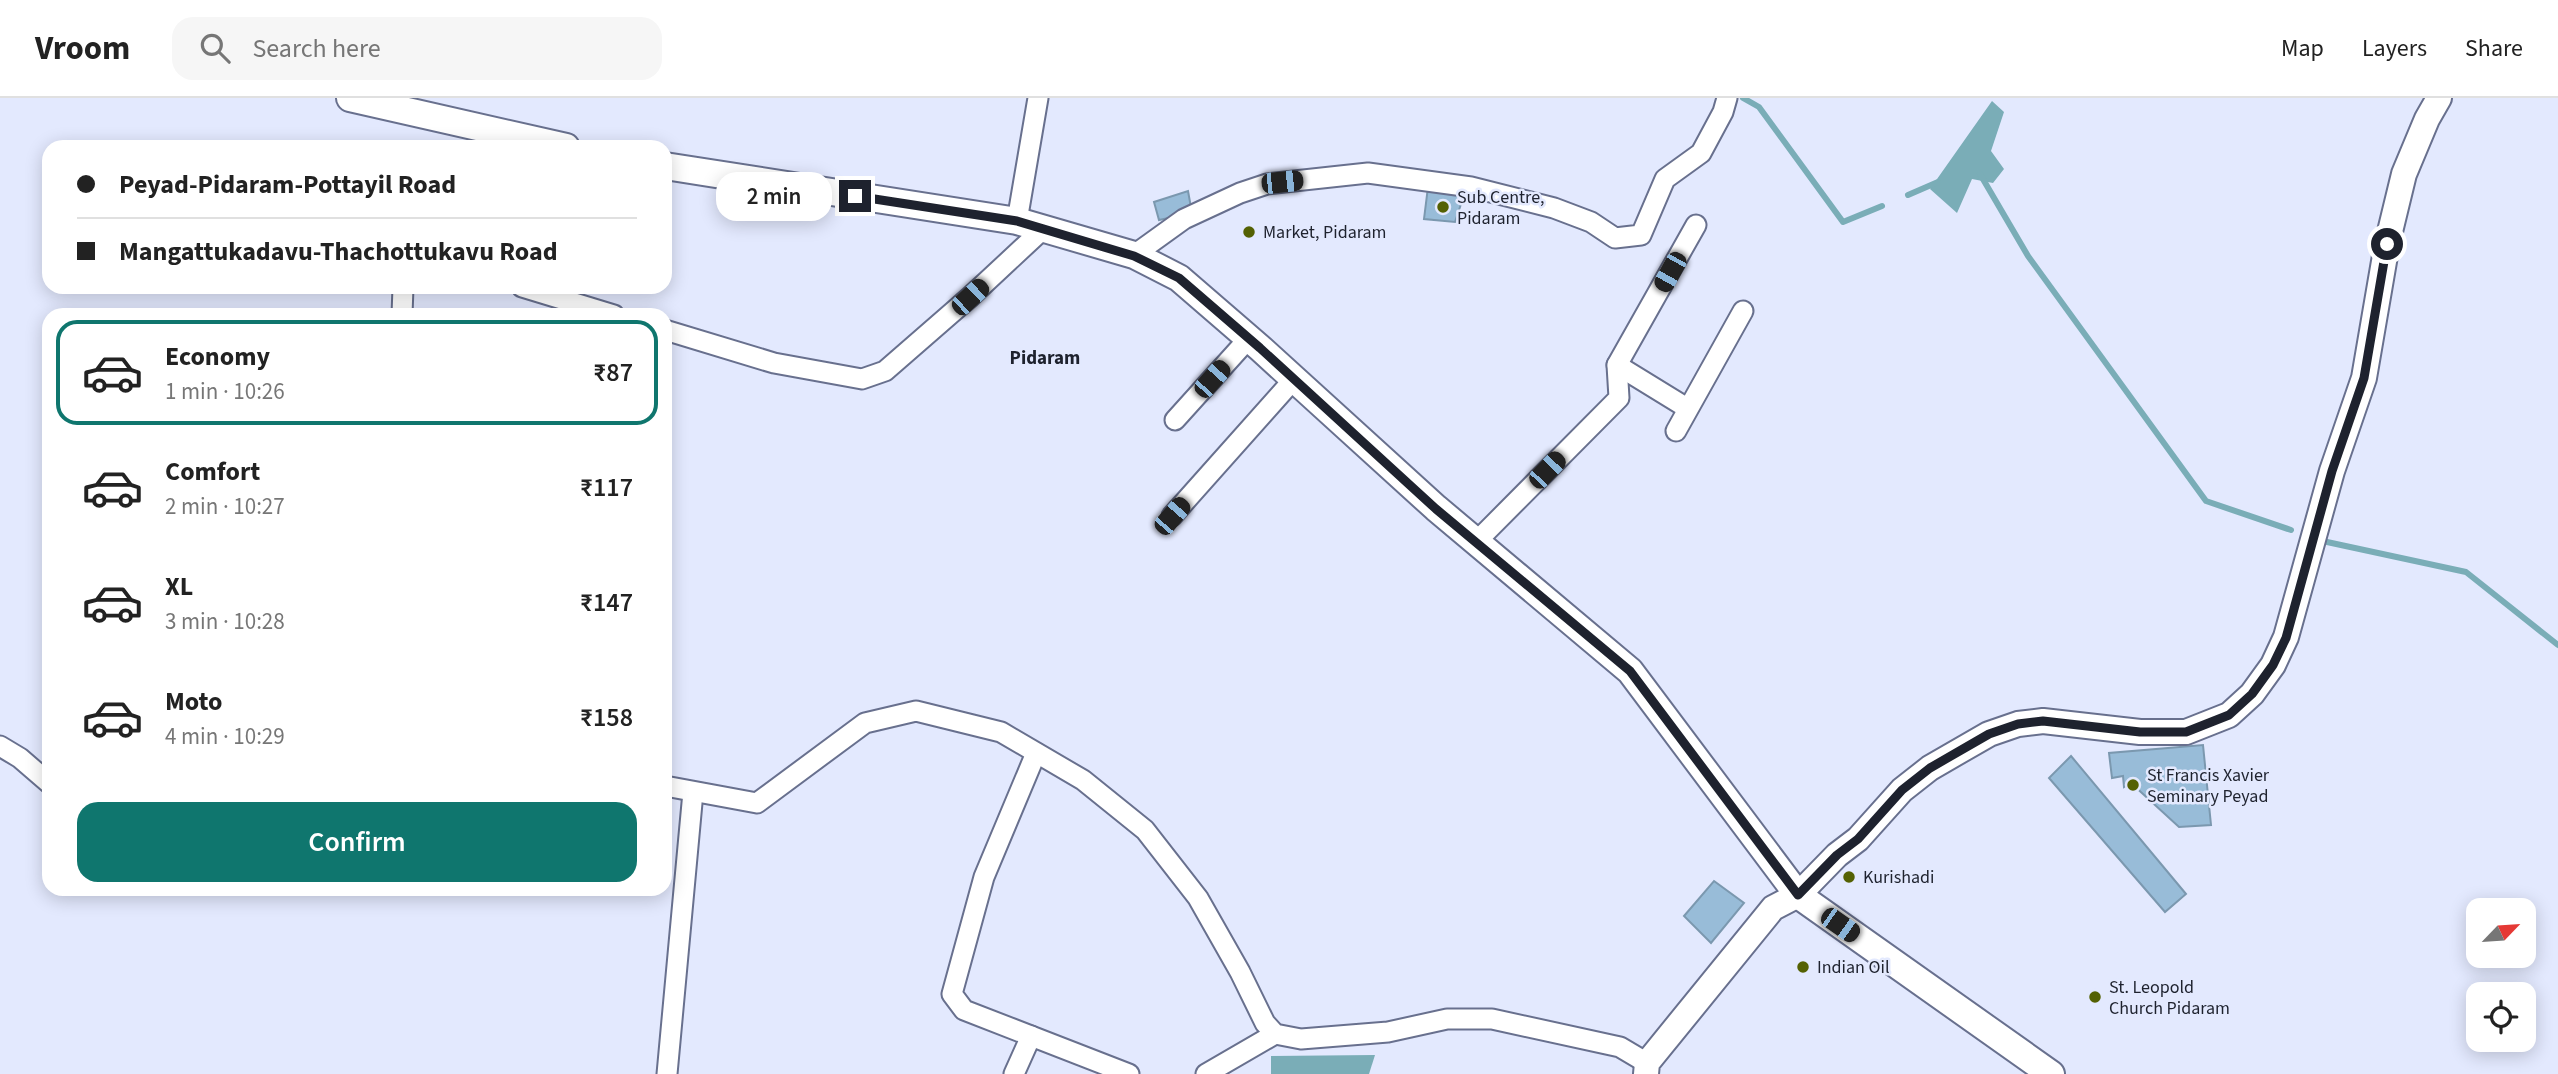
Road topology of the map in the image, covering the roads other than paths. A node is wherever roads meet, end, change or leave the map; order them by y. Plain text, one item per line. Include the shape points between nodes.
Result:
1 (353, 98) edge
2 (1038, 98) edge
3 (2439, 98) edge
4 (1725, 105) edge
5 (536, 140) edge
6 (672, 167) edge
7 (1017, 221) junction
8 (1696, 225) dead end
9 (1043, 229) junction
10 (1134, 256) junction
11 (545, 294) edge
12 (591, 308) edge
13 (1744, 311) dead end
14 (672, 332) edge
15 (1249, 338) junction
16 (1617, 365) junction
17 (1294, 379) junction
18 (1688, 408) junction
19 (1175, 420) dead end
20 (1676, 431) dead end
21 (1172, 516) dead end
22 (1476, 542) junction
23 (0, 746) edge
24 (1036, 753) junction
25 (42, 777) edge
26 (672, 788) edge
27 (692, 792) junction
28 (1798, 895) junction
29 (1275, 1034) junction
30 (1031, 1036) junction
31 (1647, 1068) edge
32 (667, 1074) edge
33 (1014, 1074) edge
34 (1129, 1074) edge
35 (1206, 1074) edge
36 (2051, 1074) edge

1 - 5 main road
2 - 7 street
3 - 28 street via 2404,174 2364,378 2332,471 2286,638 2252,694 2229,715 2186,732 2140,732 2043,721 1989,734 1902,790
4 - 10 street via 1701,153 1665,179 1641,235 1615,238 1591,222 1555,208 1471,187 1368,173 1267,184 1240,193 1184,219
6 - 7 main road
7 - 9 main road
8 - 16 street
9 - 10 main road
9 - 14 street via 885,371 862,379 774,363
10 - 15 main road via 1179,278
11 - 12 street
13 - 18 street
15 - 17 main road
15 - 19 street
16 - 18 street
16 - 22 street via 1619,398
17 - 21 street
17 - 22 main road
18 - 20 street
22 - 28 main road via 1630,671
23 - 25 street
24 - 27 street via 1001,732 916,711 865,723 757,803
24 - 29 street via 1083,780 1146,830 1198,898
24 - 30 street via 984,877 952,994 964,1010
26 - 27 street
27 - 32 street
28 - 31 street via 1773,908
28 - 36 main road
29 - 31 street via 1301,1039 1388,1032 1447,1019 1492,1019 1620,1047
29 - 35 street
30 - 33 street
30 - 34 street

